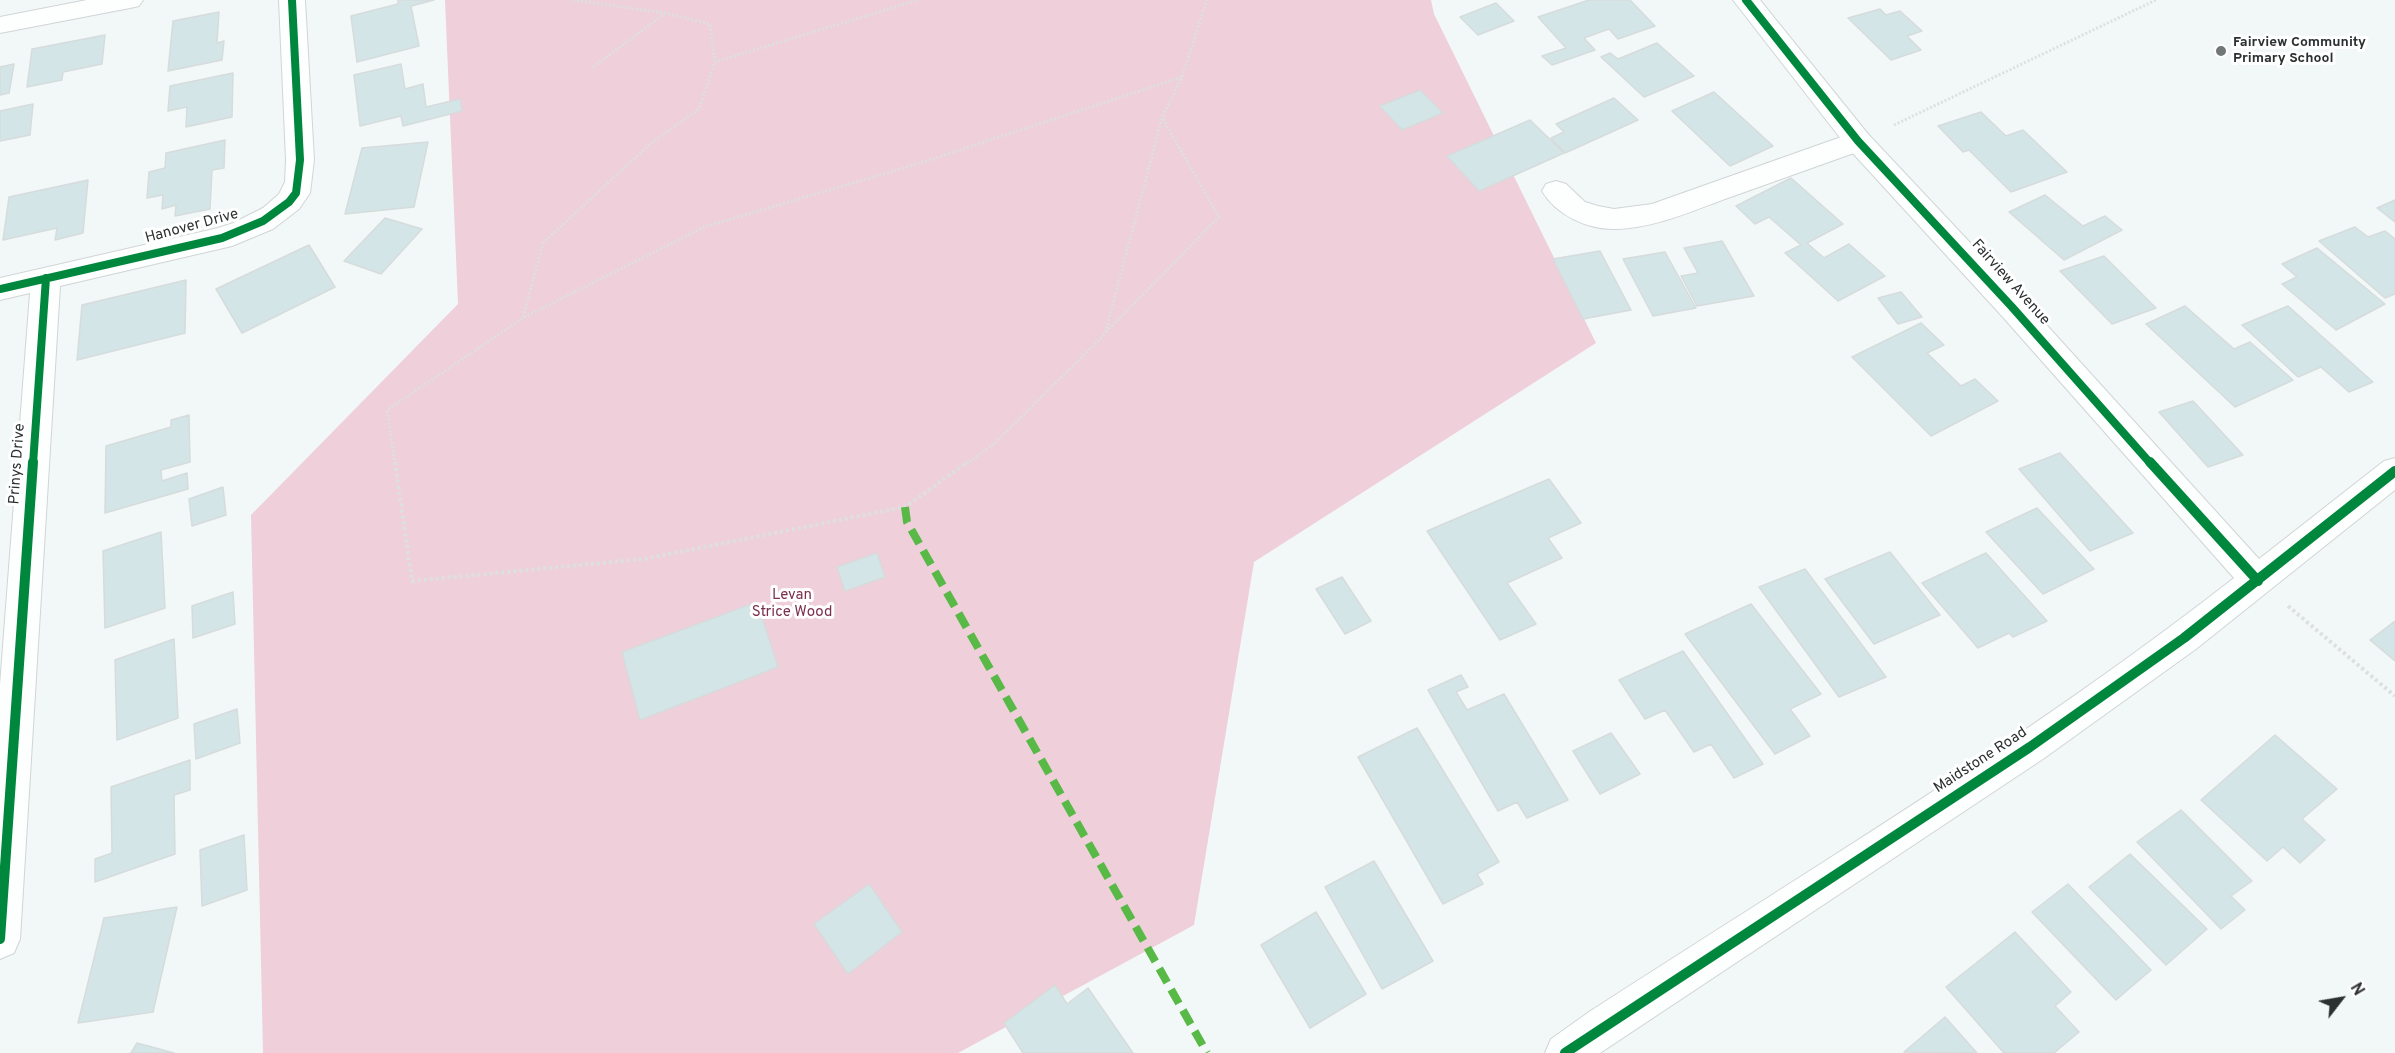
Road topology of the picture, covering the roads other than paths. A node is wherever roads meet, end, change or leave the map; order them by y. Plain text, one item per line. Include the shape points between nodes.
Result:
1 (130, 0) edge
2 (292, 0) edge
3 (1746, 0) edge
4 (1, 17) edge
5 (1858, 141) junction
6 (1556, 191) dead end
7 (46, 278) junction
8 (0, 289) edge
9 (2395, 471) edge
10 (2258, 581) junction
11 (0, 939) edge
12 (1565, 1053) edge

1 - 4 street
2 - 7 street, Hanover Drive via 301,164 298,192 279,212 222,238
3 - 5 street, Fairview Avenue
5 - 6 street via 1654,214 1614,219 1596,216 1575,209
5 - 10 street, Fairview Avenue
7 - 8 street, Hanover Drive
7 - 11 street, Prinys Drive
9 - 10 street, Maidstone Road
10 - 12 street, Maidstone Road via 2030,747

